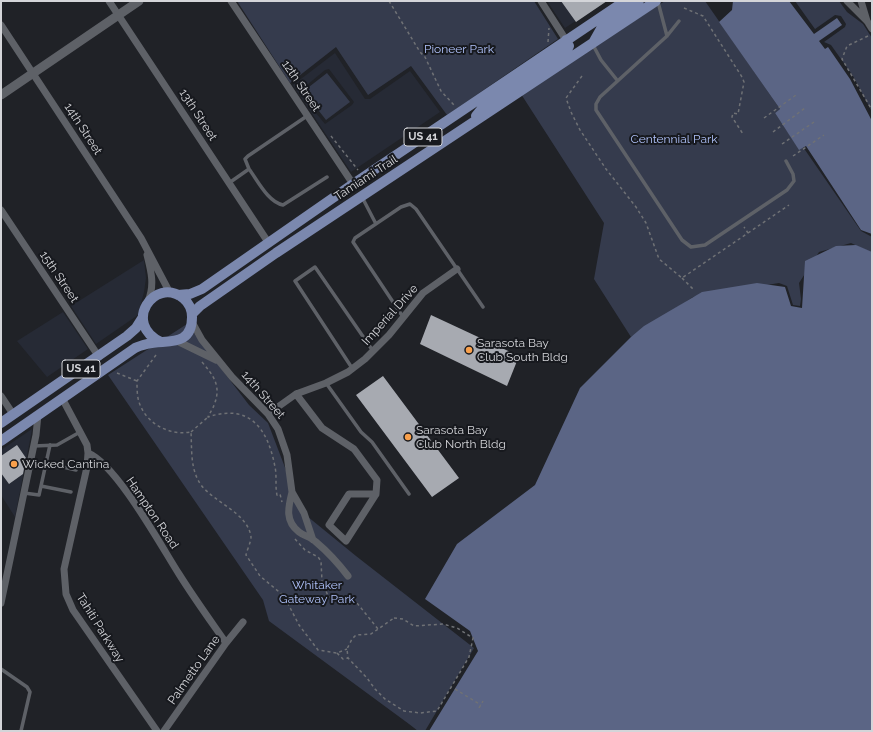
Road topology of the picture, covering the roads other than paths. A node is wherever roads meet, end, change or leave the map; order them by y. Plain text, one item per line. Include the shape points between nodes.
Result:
1 (109, 1) edge
2 (139, 1) edge
3 (231, 1) edge
4 (541, 1) edge
5 (625, 1) edge
6 (638, 1) edge
7 (657, 1) edge
8 (847, 1) edge
9 (861, 1) edge
10 (118, 15) junction
11 (870, 19) edge
12 (679, 22) dead end
13 (1, 25) edge
14 (872, 29) edge
15 (666, 36) junction
16 (566, 40) junction
17 (593, 44) junction
18 (33, 73) junction
19 (617, 80) junction
20 (1, 95) edge
21 (308, 116) junction
22 (468, 125) junction
23 (786, 161) dead end
24 (249, 169) junction
25 (327, 177) dead end
26 (229, 183) junction
27 (353, 184) junction
28 (361, 196) junction
29 (1, 210) edge
30 (376, 224) junction
31 (268, 242) junction
32 (146, 247) junction
33 (457, 269) junction
34 (174, 294) junction
35 (148, 302) junction
36 (483, 307) dead end
37 (142, 317) junction
38 (403, 317) junction
39 (192, 318) junction
40 (178, 341) junction
41 (161, 342) junction
42 (373, 351) junction
43 (99, 357) junction
44 (220, 362) junction
45 (352, 368) junction
46 (326, 383) junction
47 (296, 394) junction
48 (1, 396) edge
49 (62, 398) junction
50 (13, 414) junction
51 (268, 414) junction
52 (38, 415) junction
53 (1, 423) edge
54 (80, 432) junction
55 (1, 441) edge
56 (34, 446) junction
57 (50, 446) junction
58 (88, 453) junction
59 (46, 463) junction
60 (76, 470) dead end
61 (41, 486) junction
62 (71, 492) dead end
63 (292, 492) junction
64 (24, 493) junction
65 (376, 494) junction
66 (409, 494) dead end
67 (313, 540) junction
68 (348, 576) dead end
69 (1, 603) edge
70 (243, 622) dead end
71 (226, 643) junction
72 (1, 669) edge
73 (21, 731) edge
74 (157, 731) edge
75 (164, 731) edge

1 - 10 street, 13th Street
2 - 10 street
3 - 21 street, 12th Street
4 - 16 street
5 - 16 main road, Tamiami Trail / US 41
6 - 17 main road via 602,27
7 - 15 lane
7 - 17 main road, Tamiami Trail / US 41
8 - 11 street
9 - 11 street
10 - 18 street
10 - 26 street, 13th Street
11 - 14 street
12 - 15 lane
13 - 18 street, 14th Street
15 - 19 lane
16 - 22 main road via 569,46 567,50 485,105
16 - 27 main road, Tamiami Trail / US 41
17 - 19 lane via 601,60
17 - 22 main road, Tamiami Trail / US 41
18 - 20 street
18 - 32 street, 14th Street
19 - 23 lane via 600,97 596,110 685,243 691,247 701,247 791,186 794,181 793,174
21 - 24 lane via 248,156 245,163
21 - 27 street, 12th Street
22 - 28 main road, Tamiami Trail / US 41
24 - 25 lane via 270,197 283,205
24 - 26 lane
26 - 31 street, 13th Street
27 - 31 main road, Tamiami Trail / US 41
28 - 30 lane
28 - 39 main road, Tamiami Trail / US 41 via 200,306
29 - 43 street, 15th Street
30 - 33 lane via 410,204
30 - 38 lane via 353,242
31 - 34 main road, Tamiami Trail / US 41 via 202,289 190,294
32 - 34 street, 14th Street
32 - 35 street, 14th Street via 152,278 152,292
33 - 36 lane
33 - 38 street, Imperial Drive via 423,293
34 - 35 main road, Tamiami Trail / US 41 via 154,296
34 - 39 main road via 190,306
35 - 37 main road, US 41
37 - 41 main road via 148,333
37 - 43 main road, US 41 via 136,328
38 - 42 street, Imperial Drive
39 - 40 main road, Tamiami Trail / US 41 via 190,330
39 - 44 street, 14th Street via 202,340
40 - 41 main road, US 41
40 - 44 street, 14th Street
41 - 49 main road, US 41 via 135,348
42 - 45 street, Imperial Drive
42 - 45 lane via 315,267 295,281
43 - 49 main road via 95,366 66,385
43 - 50 main road, US 41
44 - 51 street, 14th Street
45 - 46 street, Imperial Drive
46 - 47 street, Imperial Drive
46 - 66 lane
47 - 51 street, Imperial Drive
47 - 65 street via 322,428 354,449 377,480
48 - 50 street
49 - 52 main road, US 41
49 - 54 street
50 - 53 main road, US 41
51 - 63 street, 14th Street via 286,448
52 - 55 main road, US 41
52 - 56 street
54 - 57 lane via 57,445
54 - 58 street
56 - 57 lane
56 - 64 street
57 - 59 lane
58 - 71 street, Hampton Road via 95,456 118,482
58 - 74 street, Tahiti Parkway via 64,569 66,594 73,610
59 - 60 lane
59 - 61 lane
61 - 62 lane
61 - 64 lane via 39,495
63 - 67 street, 14th Street via 304,512
63 - 67 street, 14th Street via 287,509 290,520 298,532
64 - 69 street
65 - 65 street via 346,541 328,525 350,494
67 - 68 street, 14th Street via 334,558
70 - 71 street, Palmetto Lane
71 - 75 street, Palmetto Lane
72 - 73 lane via 27,687 30,692

